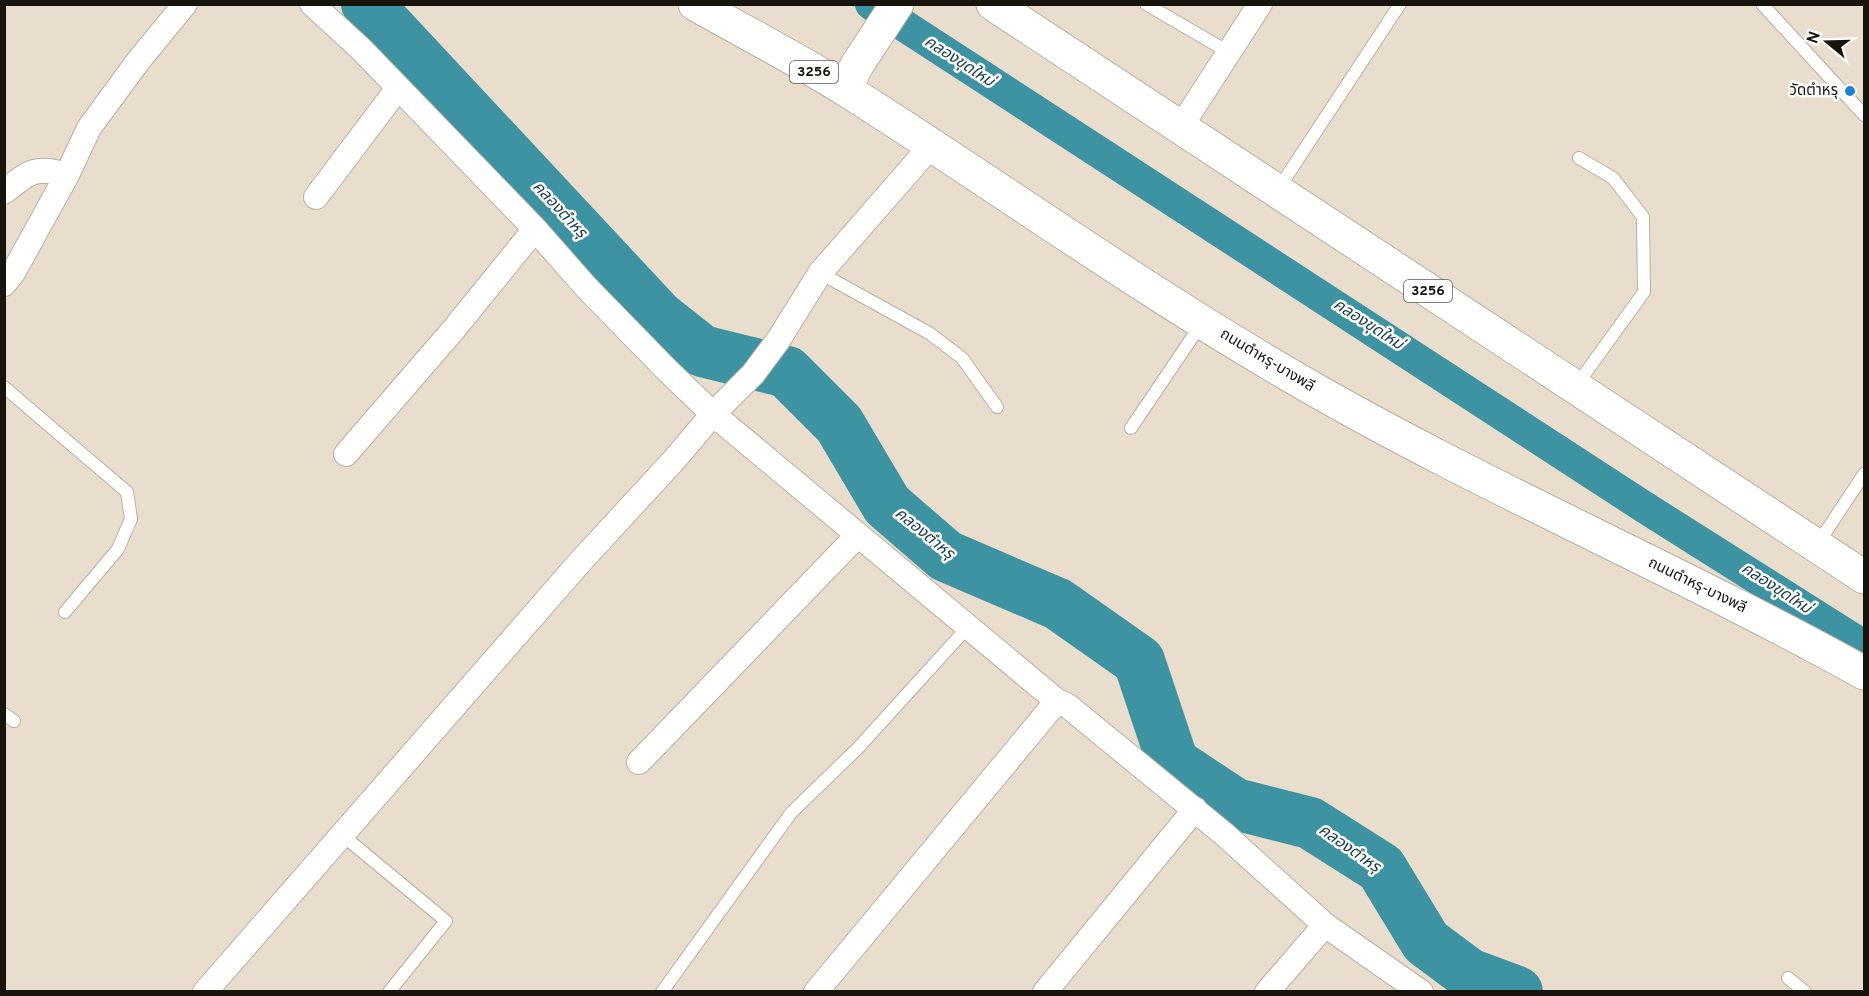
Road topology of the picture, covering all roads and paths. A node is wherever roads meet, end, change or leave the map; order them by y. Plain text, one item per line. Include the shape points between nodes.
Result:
1 (185, 4) edge
2 (312, 4) edge
3 (694, 4) edge
4 (897, 4) edge
5 (993, 4) edge
6 (1146, 4) edge
7 (1260, 4) edge
8 (1400, 4) edge
9 (1762, 4) edge
10 (1230, 52) junction
11 (851, 77) junction
12 (398, 88) junction
13 (1864, 115) edge
14 (1180, 128) junction
15 (931, 146) junction
16 (1579, 158) dead end
17 (68, 175) junction
18 (4, 192) edge
19 (1277, 192) junction
20 (316, 197) dead end
21 (535, 229) junction
22 (820, 273) junction
23 (4, 284) edge
24 (1202, 323) junction
25 (4, 387) edge
26 (1575, 387) junction
27 (996, 408) dead end
28 (713, 414) junction
29 (1131, 428) dead end
30 (346, 454) dead end
31 (1864, 474) edge
32 (858, 535) junction
33 (1816, 546) junction
34 (1864, 577) edge
35 (65, 612) dead end
36 (967, 628) junction
37 (1864, 673) edge
38 (1057, 701) junction
39 (639, 762) dead end
40 (1195, 810) junction
41 (341, 834) junction
42 (1325, 925) junction
43 (1788, 978) dead end
44 (205, 992) edge
45 (389, 992) edge
46 (662, 992) edge
47 (816, 992) edge
48 (1045, 992) edge
49 (1267, 992) edge
50 (1422, 992) edge
51 (1805, 992) edge

1 - 17 street via 89,128
2 - 12 street
3 - 11 main road, ถนนตำหรุ-บางพลี / 3256
4 - 11 main road
5 - 14 main road, 3256
6 - 10 lane
7 - 10 street
8 - 19 lane
9 - 13 lane
10 - 14 street
11 - 15 main road, ถนนตำหรุ-บางพลี / 3256
12 - 20 street
12 - 21 street
14 - 19 main road, 3256
15 - 22 street
15 - 24 main road, ถนนตำหรุ-บางพลี / 3256
16 - 26 lane via 1613,178 1643,217 1644,292
17 - 18 street via 46,169 26,175
17 - 23 street
19 - 26 main road, 3256
21 - 28 street
21 - 30 street
22 - 27 lane via 929,333 962,358
22 - 28 street via 753,374
24 - 29 lane
24 - 37 main road, ถนนตำหรุ-บางพลี / 3256 via 1392,432
25 - 35 lane via 127,492 131,519 118,549
26 - 33 main road, 3256
28 - 32 street
28 - 41 street
31 - 33 lane
32 - 36 street
32 - 39 street
33 - 34 main road, 3256
36 - 38 street
36 - 46 lane via 858,748 791,813
38 - 40 street
38 - 47 street
40 - 42 street
40 - 48 street
41 - 44 street
41 - 45 lane via 446,921
42 - 49 street
42 - 50 street
43 - 51 lane

